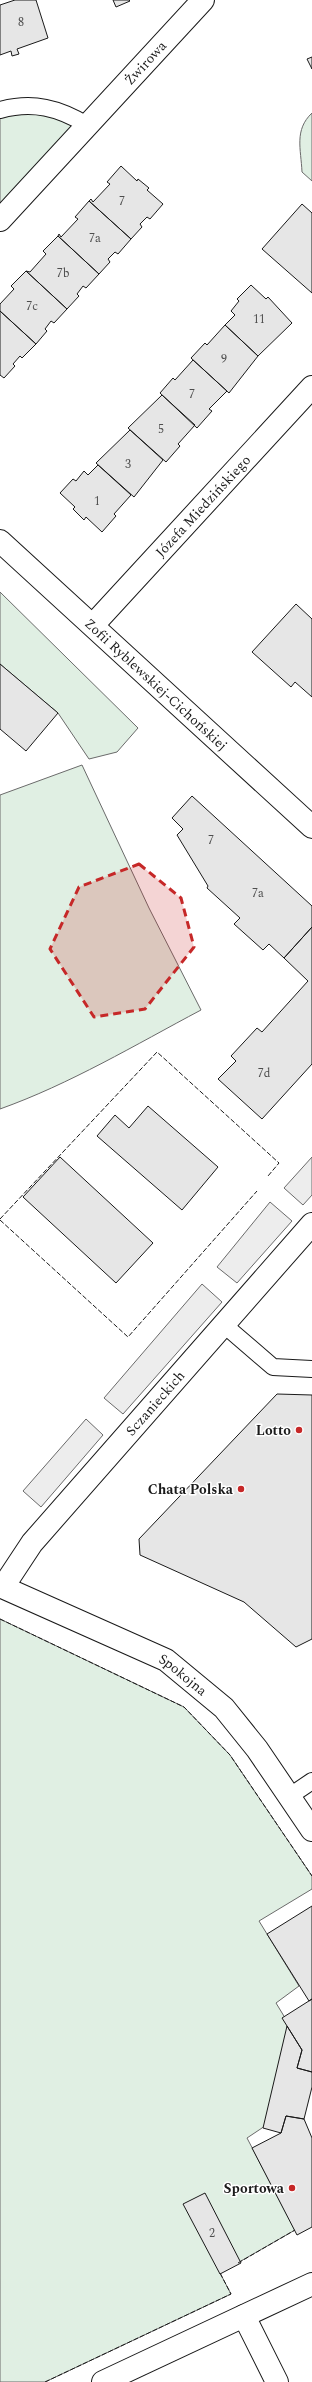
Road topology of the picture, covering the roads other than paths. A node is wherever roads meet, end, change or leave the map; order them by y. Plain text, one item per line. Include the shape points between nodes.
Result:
1 (203, 0) edge
2 (0, 110) edge
3 (87, 125) junction
4 (0, 220) edge
5 (312, 387) edge
6 (0, 541) edge
7 (93, 625) junction
8 (312, 827) edge
9 (312, 1224) edge
10 (223, 1324) junction
11 (312, 1369) edge
12 (1, 1586) edge
13 (312, 1781) edge
14 (290, 1796) junction
15 (312, 1830) edge
16 (312, 2284) edge
17 (244, 2316) junction
18 (103, 2382) edge
19 (277, 2382) edge

1 - 3 street, Żwirowa
2 - 3 lane via 39,106 54,108
3 - 4 street, Żwirowa
5 - 7 street, Józefa Miedzińskiego
6 - 7 street, Zofii Ryblewskiej-Cichońskiej
7 - 8 street, Zofii Ryblewskiej-Cichońskiej
9 - 10 street, Sczanieckich
10 - 11 lane via 274,1367
10 - 12 street, Sczanieckich via 32,1543
12 - 14 street, Spokojna via 166,1660 224,1708
13 - 14 lane
14 - 15 street, Spokojna
16 - 17 street
17 - 18 street
17 - 19 street

